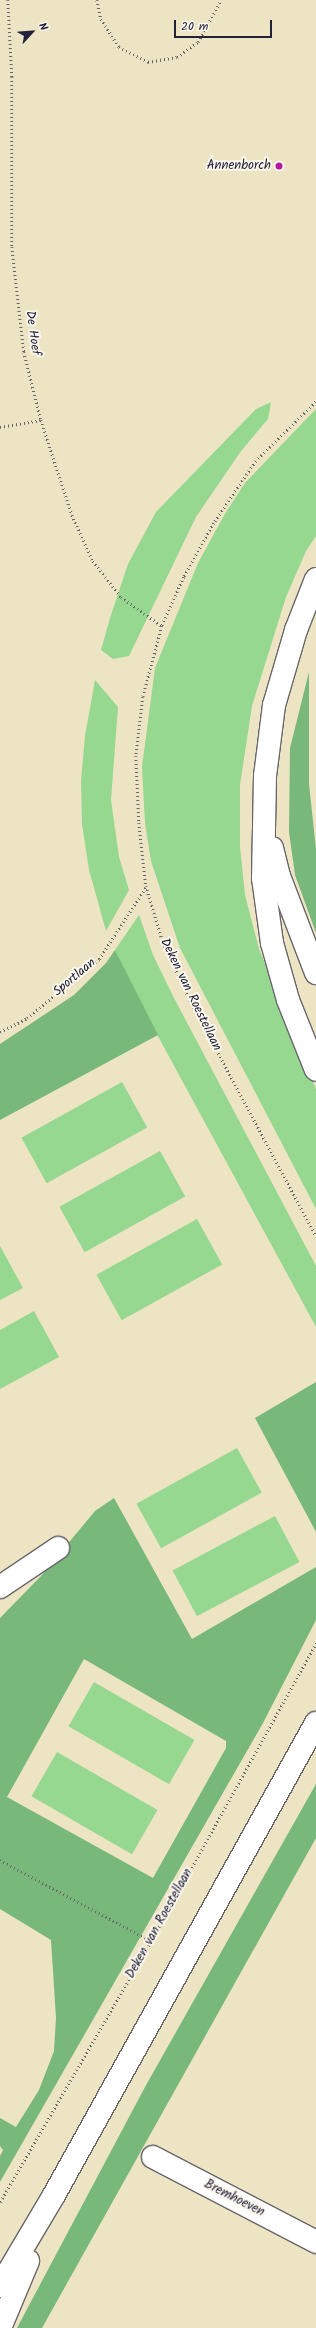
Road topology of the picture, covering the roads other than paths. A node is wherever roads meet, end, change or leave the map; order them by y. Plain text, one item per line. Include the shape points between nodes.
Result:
1 (316, 579) edge
2 (264, 814) junction
3 (316, 973) edge
4 (316, 1070) edge
5 (58, 1548) dead end
6 (0, 1587) edge
7 (316, 1723) edge
8 (153, 2157) dead end
9 (54, 2195) junction
10 (316, 2242) edge
11 (0, 2286) edge
12 (0, 2328) edge

1 - 2 main road via 281,674 269,736
2 - 3 main road via 279,876
2 - 4 main road via 264,878 272,943 288,1000
5 - 6 main road
7 - 9 main road
8 - 10 main road, Bremhoeven
9 - 11 main road
9 - 12 main road

